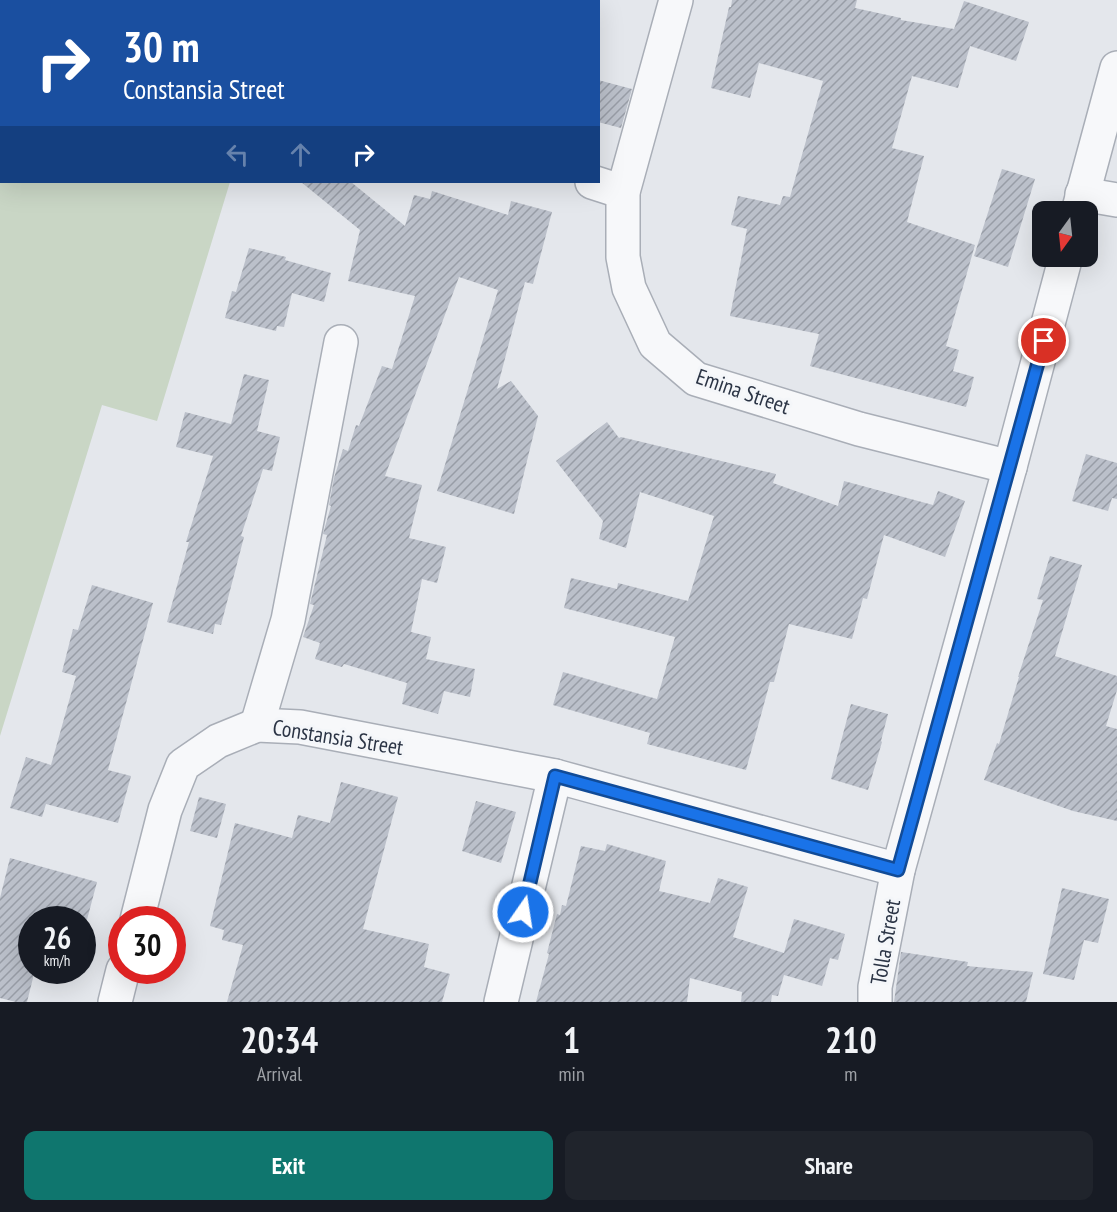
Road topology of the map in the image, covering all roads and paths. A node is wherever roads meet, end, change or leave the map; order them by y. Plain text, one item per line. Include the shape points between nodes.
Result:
1 (676, 0) edge
2 (1117, 68) edge
3 (595, 183) edge
4 (623, 192) junction
5 (1117, 200) edge
6 (1081, 201) edge
7 (1098, 202) edge
8 (1063, 267) edge
9 (341, 342) dead end
10 (1010, 467) junction
11 (257, 725) junction
12 (555, 776) junction
13 (898, 870) junction
14 (141, 906) edge
15 (120, 984) edge
16 (115, 1002) edge
17 (501, 1002) edge
18 (876, 1002) edge

1 - 4 street, Emina Street
2 - 6 street
3 - 4 street
4 - 10 street, Emina Street via 623,257 629,288 655,344 696,380 860,429
5 - 7 street
8 - 10 street, Tolla Street
9 - 11 street via 288,620
10 - 13 street, Tolla Street
11 - 12 street, Constansia Street via 300,727
11 - 14 street, Constansia Street via 218,741 183,765 165,810
12 - 13 street, Constansia Street
12 - 17 street
13 - 18 street, Tolla Street via 875,987
15 - 16 street

